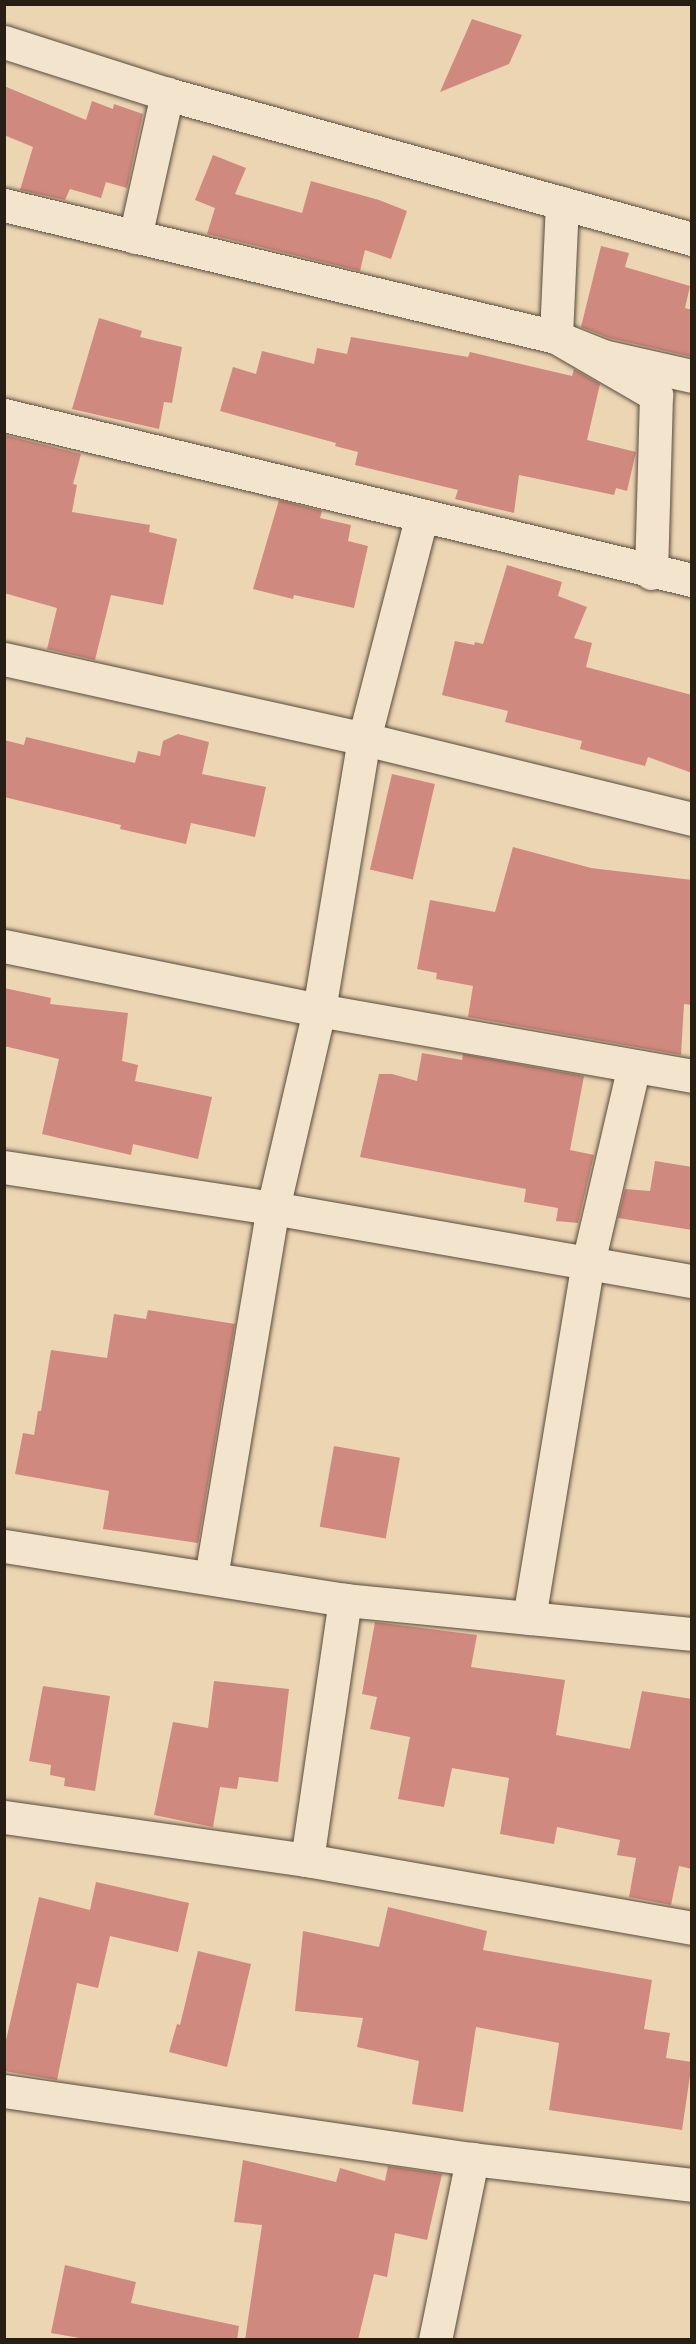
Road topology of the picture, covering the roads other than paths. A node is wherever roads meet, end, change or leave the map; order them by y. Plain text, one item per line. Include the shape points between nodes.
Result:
1 (4, 42) edge
2 (166, 94) junction
3 (562, 203) junction
4 (4, 205) edge
5 (135, 237) junction
6 (692, 239) edge
7 (556, 337) junction
8 (692, 376) edge
9 (4, 415) edge
10 (422, 514) junction
11 (651, 573) junction
12 (692, 580) edge
13 (4, 659) edge
14 (364, 739) junction
15 (692, 819) edge
16 (4, 946) edge
17 (319, 1010) junction
18 (634, 1066) junction
19 (692, 1076) edge
20 (4, 1167) edge
21 (273, 1208) junction
22 (588, 1263) junction
23 (692, 1281) edge
24 (4, 1546) edge
25 (211, 1577) junction
26 (345, 1600) junction
27 (529, 1618) junction
28 (692, 1635) edge
29 (4, 1817) edge
30 (307, 1860) junction
31 (692, 1928) edge
32 (4, 2091) edge
33 (472, 2159) junction
34 (692, 2185) edge
35 (435, 2340) edge

1 - 2 street
2 - 3 street
2 - 5 street
3 - 6 street
3 - 7 street
4 - 5 street
5 - 7 street
7 - 8 street via 603,356
7 - 11 street via 656,396
9 - 10 street
10 - 11 street
10 - 14 street
11 - 12 street
13 - 14 street
14 - 15 street
14 - 17 street
16 - 17 street
17 - 18 street
17 - 21 street
18 - 19 street
18 - 22 street
20 - 21 street
21 - 22 street
21 - 25 street
22 - 23 street
22 - 27 street
24 - 25 street
25 - 26 street
26 - 27 street
26 - 30 street
27 - 28 street
29 - 30 street
30 - 31 street
32 - 33 street
33 - 34 street
33 - 35 street

